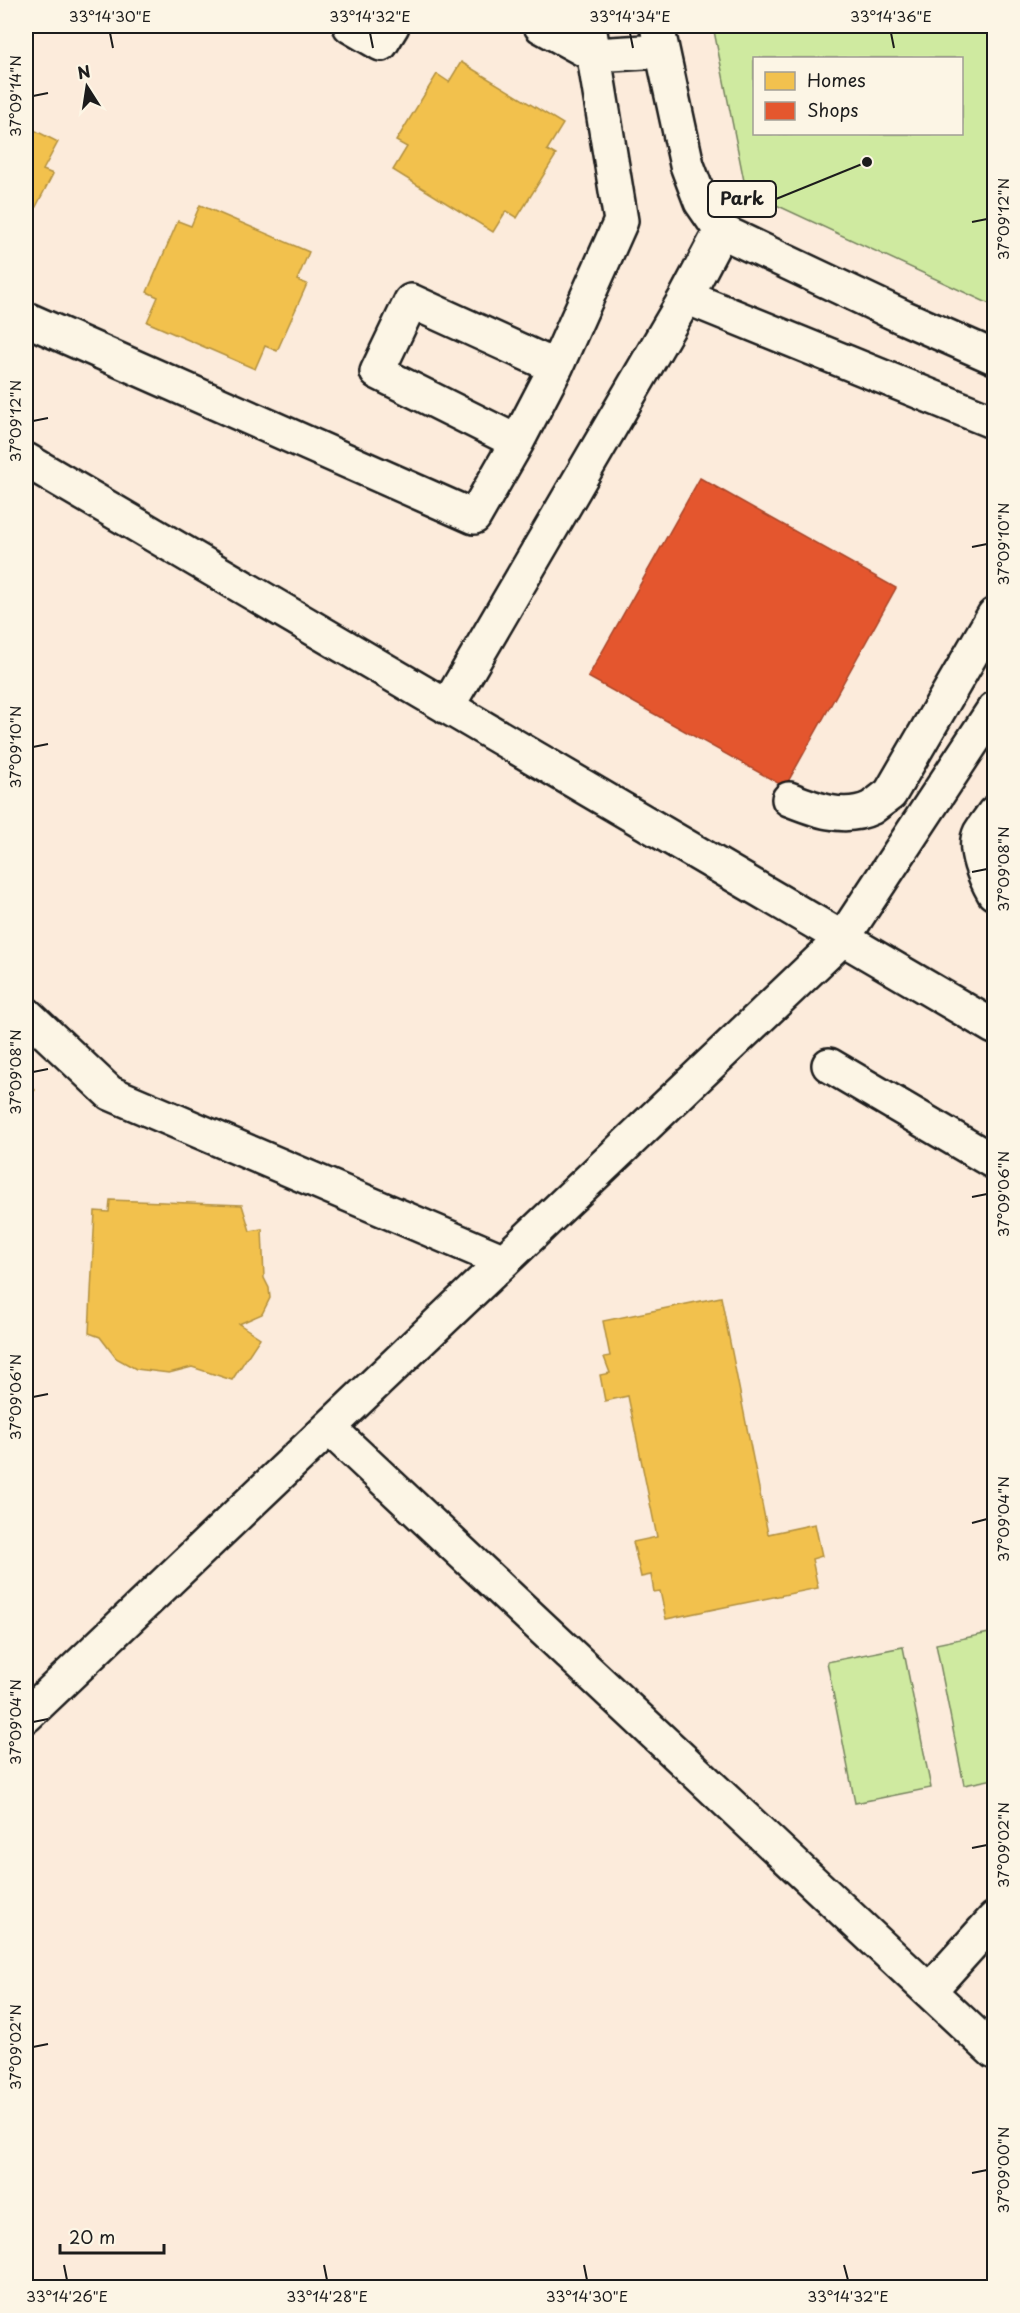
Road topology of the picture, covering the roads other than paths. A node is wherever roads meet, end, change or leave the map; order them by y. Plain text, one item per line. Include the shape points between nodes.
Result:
1 (350, 26) edge
2 (392, 26) edge
3 (541, 26) edge
4 (660, 38) edge
5 (592, 40) edge
6 (721, 231) junction
7 (686, 297) junction
8 (26, 319) edge
9 (994, 357) edge
10 (556, 367) junction
11 (994, 422) edge
12 (517, 442) junction
13 (26, 460) edge
14 (994, 615) edge
15 (447, 706) junction
16 (994, 709) edge
17 (789, 799) dead end
18 (994, 813) edge
19 (994, 893) edge
20 (843, 938) junction
21 (26, 1014) edge
22 (994, 1027) edge
23 (829, 1065) dead end
24 (994, 1162) edge
25 (504, 1261) junction
26 (329, 1428) junction
27 (26, 1716) edge
28 (994, 1919) edge
29 (930, 1991) junction
30 (994, 2052) edge

1 - 2 street via 381,44
3 - 5 street
4 - 5 street
4 - 6 street via 687,165 701,202
5 - 10 street via 621,221
6 - 7 street
6 - 9 street
7 - 11 street
7 - 15 street
8 - 12 street via 474,517
10 - 12 street
10 - 12 street via 411,302 377,372
13 - 15 street
14 - 17 street via 890,794 870,808 846,815
15 - 20 street
16 - 20 street
18 - 19 street via 978,835 984,875
20 - 22 street
20 - 25 street
21 - 25 street via 110,1093
23 - 24 street
25 - 26 street
26 - 27 street
26 - 29 street
28 - 29 street
29 - 30 street

